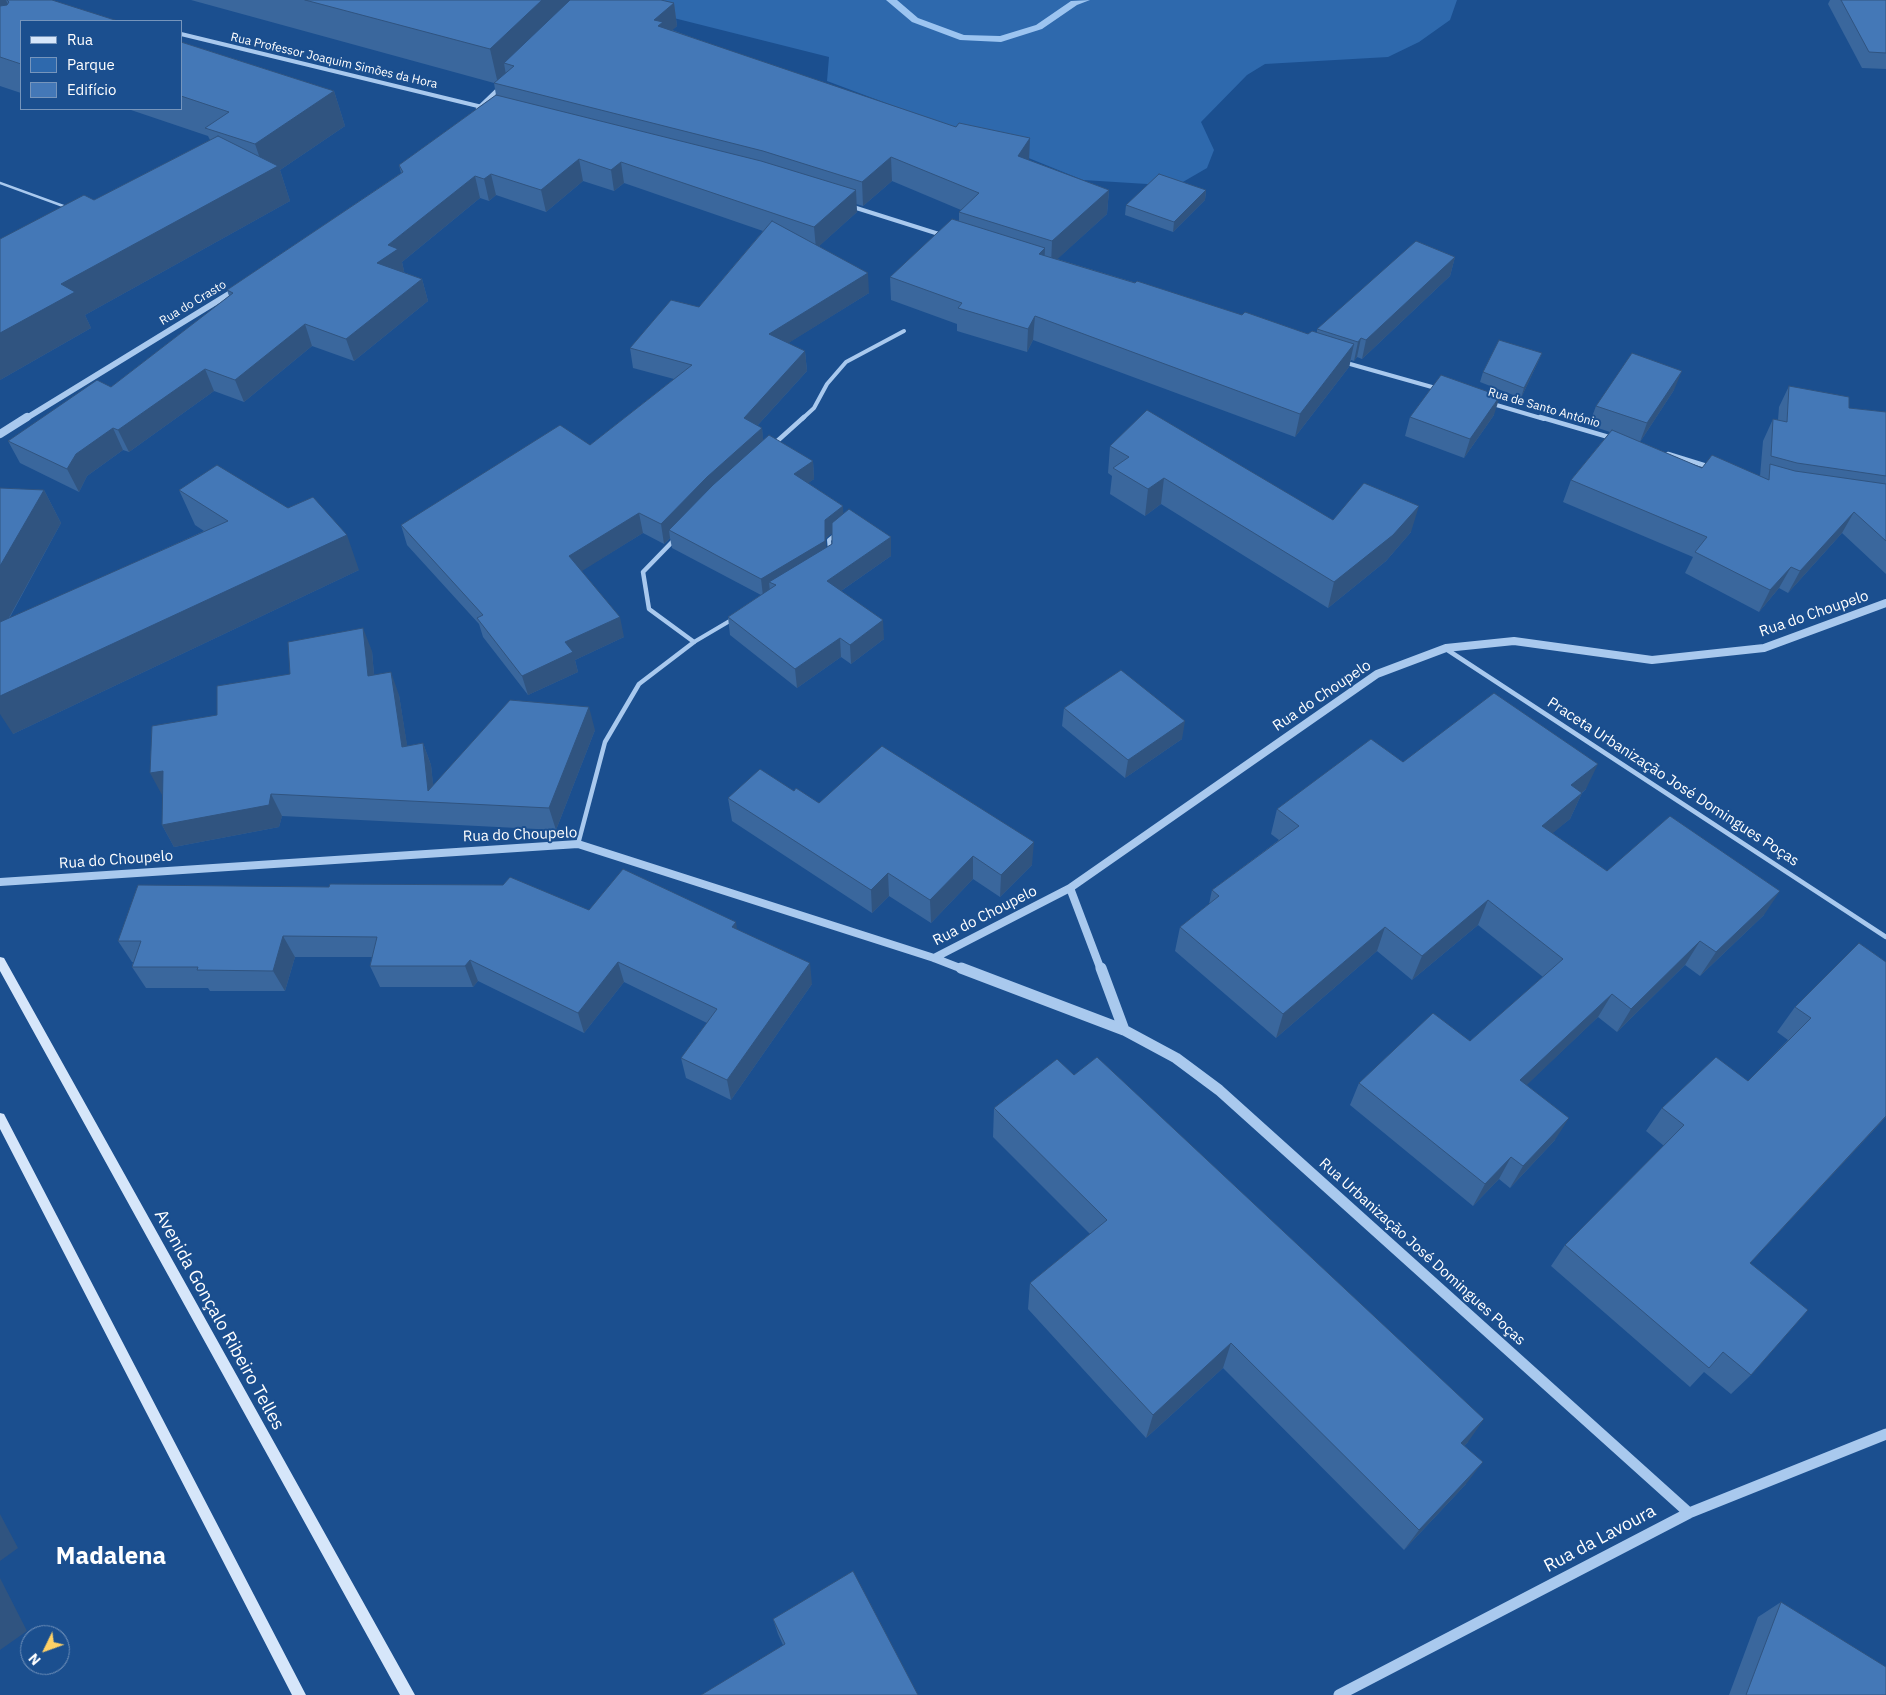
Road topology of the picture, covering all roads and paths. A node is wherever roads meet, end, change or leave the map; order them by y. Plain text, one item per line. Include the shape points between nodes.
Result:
1 (182, 34) edge
2 (508, 80) edge
3 (481, 107) junction
4 (491, 109) edge
5 (474, 113) edge
6 (0, 183) edge
7 (840, 203) edge
8 (70, 209) edge
9 (944, 236) edge
10 (245, 284) edge
11 (904, 331) dead end
12 (1342, 361) edge
13 (1445, 391) edge
14 (1492, 404) edge
15 (0, 434) edge
16 (1622, 440) edge
17 (771, 447) edge
18 (1659, 451) edge
19 (1713, 468) edge
20 (837, 534) edge
21 (678, 536) edge
22 (830, 554) edge
23 (1886, 603) edge
24 (736, 617) edge
25 (694, 642) junction
26 (1446, 648) junction
27 (578, 844) junction
28 (0, 882) edge
29 (1070, 888) junction
30 (1886, 937) edge
31 (934, 958) junction
32 (0, 961) edge
33 (1124, 1030) junction
34 (0, 1118) edge
35 (1886, 1434) edge
36 (1689, 1513) junction
37 (299, 1695) edge
38 (408, 1695) edge
39 (1339, 1695) edge

1 - 3 street, Rua Professor Joaquim Simões da Hora
2 - 3 street
3 - 4 street
3 - 5 street
6 - 8 lane
7 - 9 street
10 - 15 street, Rua do Crasto
11 - 17 street via 846,362 827,384 814,408
12 - 13 street
14 - 16 street, Rua de Santo António
18 - 19 street
20 - 22 lane via 829,540
21 - 25 street via 644,572 649,609
23 - 26 street, Rua do Choupelo via 1764,648 1652,660 1514,641
24 - 25 lane
25 - 27 street via 639,684 605,742
26 - 29 street, Rua do Choupelo via 1377,674
26 - 30 street, Praceta Urbanização José Domingues Poças
27 - 28 street, Rua do Choupelo
27 - 31 street, Rua do Choupelo
29 - 31 street, Rua do Choupelo
29 - 33 street
31 - 33 street, Rua Urbanização José Domingues Poças
32 - 38 main road, Avenida Gonçalo Ribeiro Telles
33 - 36 street, Rua Urbanização José Domingues Poças via 1176,1058 1219,1090
34 - 37 main road
35 - 36 street, Rua da Lavoura
36 - 39 street, Rua da Lavoura

